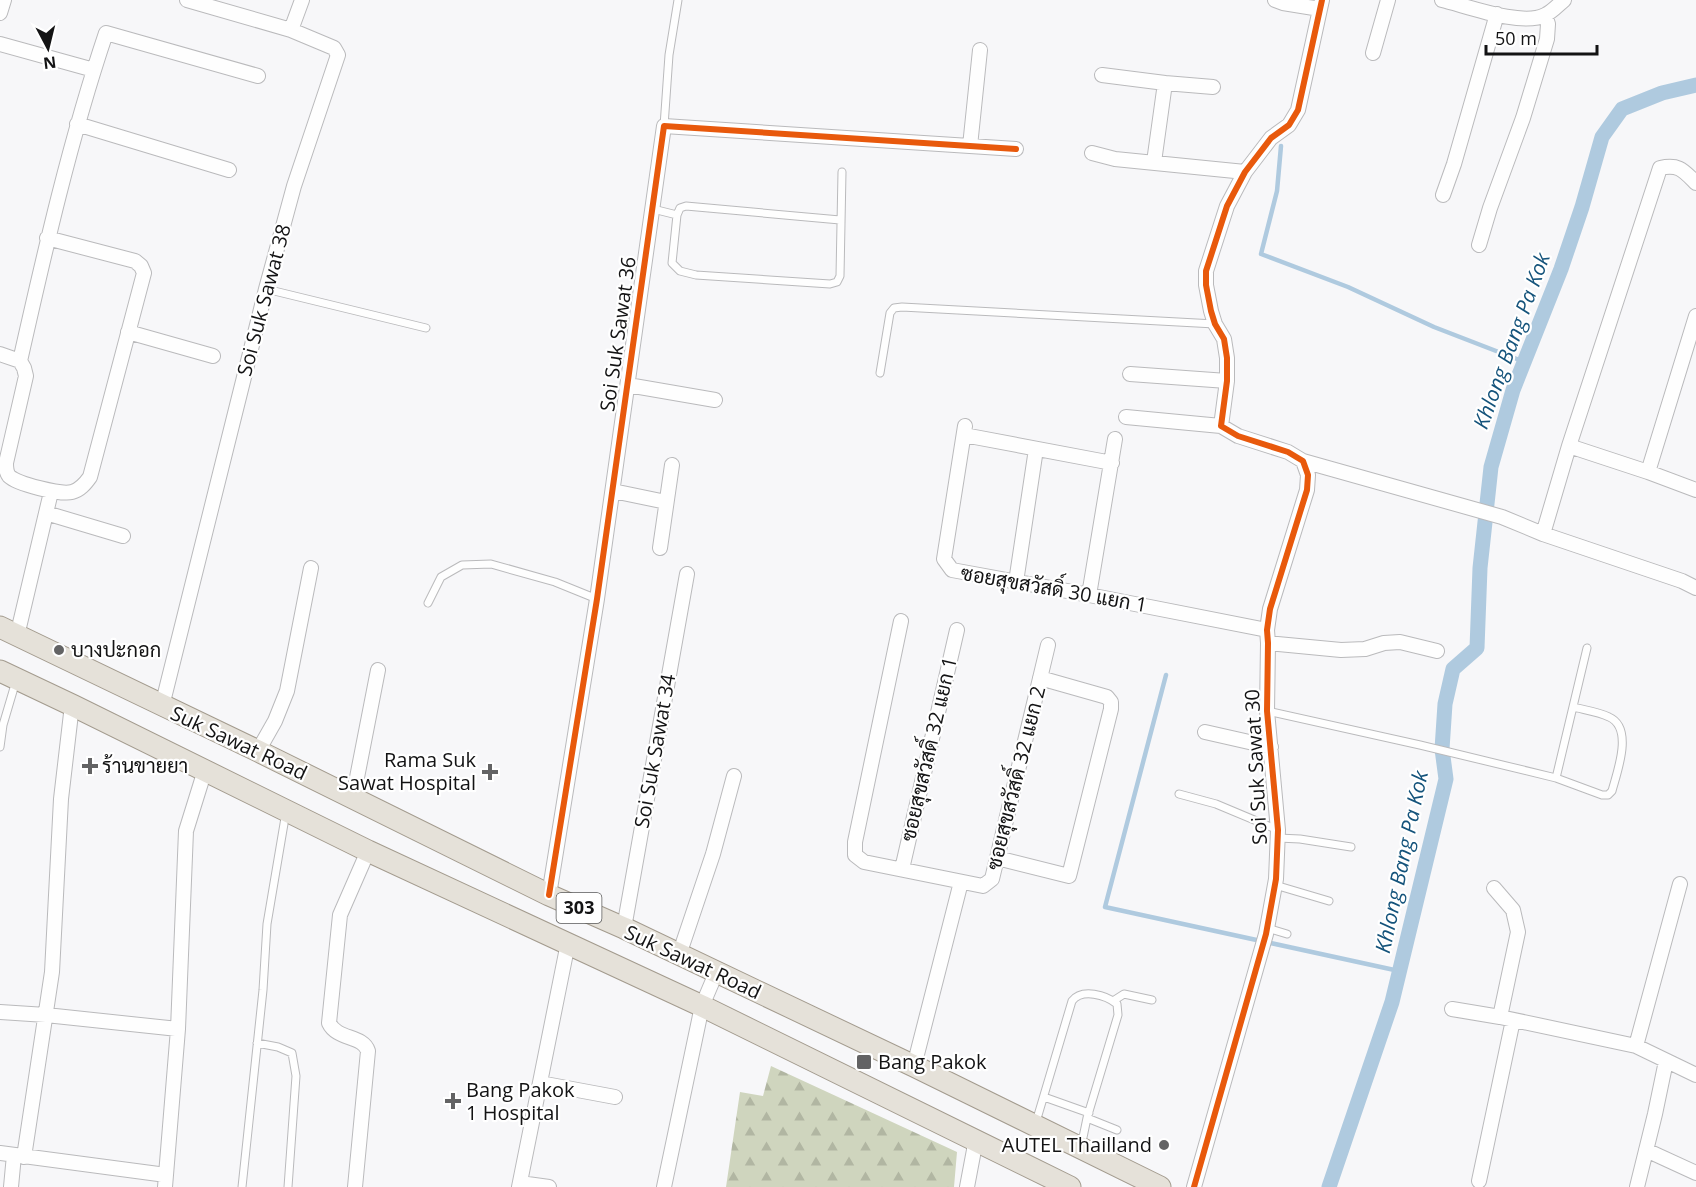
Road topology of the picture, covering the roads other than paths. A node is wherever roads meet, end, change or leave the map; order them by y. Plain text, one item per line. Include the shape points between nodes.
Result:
1 (4, 0) edge
2 (187, 0) edge
3 (302, 0) edge
4 (678, 0) edge
5 (1275, 0) edge
6 (1388, 0) edge
7 (1442, 0) edge
8 (1564, 0) edge
9 (1321, 5) edge
10 (0, 13) edge
11 (1497, 14) junction
12 (1545, 15) junction
13 (291, 30) junction
14 (0, 44) edge
15 (980, 50) dead end
16 (1373, 53) dead end
17 (94, 70) junction
18 (1102, 75) dead end
19 (258, 76) dead end
20 (1165, 83) junction
21 (1213, 87) dead end
22 (77, 124) junction
23 (664, 126) junction
24 (970, 146) junction
25 (1016, 149) dead end
26 (1092, 153) dead end
27 (1154, 162) junction
28 (229, 170) dead end
29 (842, 172) dead end
30 (1245, 172) junction
31 (1696, 183) edge
32 (1443, 195) dead end
33 (653, 209) junction
34 (677, 215) junction
35 (840, 220) junction
36 (47, 238) junction
37 (1479, 244) dead end
38 (266, 289) junction
39 (1696, 316) edge
40 (1215, 324) junction
41 (426, 328) dead end
42 (128, 332) junction
43 (0, 354) edge
44 (213, 356) dead end
45 (20, 361) junction
46 (880, 373) dead end
47 (1130, 374) dead end
48 (1227, 381) junction
49 (628, 385) junction
50 (715, 400) dead end
51 (1126, 417) dead end
52 (1221, 426) junction
53 (1116, 439) dead end
54 (1569, 446) junction
55 (1036, 449) junction
56 (1303, 461) junction
57 (1112, 463) junction
58 (672, 465) dead end
59 (1648, 472) junction
60 (1696, 490) edge
61 (613, 491) junction
62 (51, 492) junction
63 (666, 502) junction
64 (46, 513) junction
65 (1543, 534) junction
66 (123, 536) dead end
67 (660, 548) dead end
68 (311, 568) dead end
69 (687, 574) dead end
70 (1016, 582) junction
71 (1696, 588) edge
72 (1089, 595) junction
73 (597, 600) junction
74 (429, 603) dead end
75 (901, 621) dead end
76 (957, 630) dead end
77 (9, 631) edge
78 (1268, 636) junction
79 (1048, 645) dead end
80 (1587, 648) dead end
81 (1437, 651) dead end
82 (378, 670) dead end
83 (8, 675) edge
84 (1040, 678) junction
85 (72, 705) junction
86 (162, 706) junction
87 (1573, 707) junction
88 (1267, 711) junction
89 (2, 724) edge
90 (1204, 732) dead end
91 (0, 747) edge
92 (1271, 747) junction
93 (258, 750) junction
94 (205, 770) junction
95 (734, 777) dead end
96 (1556, 778) junction
97 (1179, 794) dead end
98 (353, 798) junction
99 (286, 810) junction
100 (1278, 834) junction
101 (1351, 847) dead end
102 (368, 850) junction
103 (997, 858) junction
104 (902, 869) junction
105 (961, 882) junction
106 (1680, 884) dead end
107 (1275, 885) junction
108 (1494, 888) dead end
109 (549, 895) junction
110 (1329, 901) dead end
111 (624, 928) junction
112 (1287, 934) dead end
113 (1265, 936) junction
114 (568, 943) junction
115 (680, 955) junction
116 (716, 973) junction
117 (1152, 1000) dead end
118 (1113, 1001) junction
119 (702, 1006) junction
120 (1452, 1009) dead end
121 (0, 1012) edge
122 (46, 1015) junction
123 (1507, 1019) junction
124 (177, 1029) junction
125 (257, 1042) junction
126 (1636, 1046) junction
127 (1666, 1061) junction
128 (914, 1066) junction
129 (1696, 1075) edge
130 (540, 1083) junction
131 (615, 1097) dead end
132 (1044, 1097) junction
133 (1088, 1115) junction
134 (1035, 1126) junction
135 (1117, 1130) dead end
136 (974, 1139) junction
137 (1081, 1149) junction
138 (1646, 1150) junction
139 (13, 1155) edge
140 (1696, 1173) edge
141 (165, 1181) edge
142 (1479, 1181) dead end
143 (519, 1185) edge
144 (11, 1187) edge
145 (242, 1187) edge
146 (288, 1187) edge
147 (355, 1187) edge
148 (549, 1187) edge
149 (664, 1187) edge
150 (967, 1187) edge
151 (1070, 1187) edge
152 (1160, 1187) edge
153 (1194, 1187) edge
154 (1637, 1187) edge

1 - 10 street
2 - 13 street, Soi Suk Sawat 38
3 - 13 street
4 - 23 lane
5 - 9 street
6 - 16 street
7 - 11 street
8 - 12 street
9 - 30 street via 1298,110
11 - 12 street via 1514,19
11 - 32 street
12 - 37 street via 1547,39
13 - 38 street, Soi Suk Sawat 38 via 334,48 338,55 294,186
14 - 17 street
15 - 24 street
17 - 19 street via 106,33
17 - 22 street
18 - 20 street
20 - 21 street
20 - 27 street
22 - 28 street
22 - 36 street
23 - 24 street
23 - 33 street, Soi Suk Sawat 36
24 - 25 street
26 - 27 street
27 - 30 street
29 - 35 lane
30 - 40 street via 1227,206 1206,271
31 - 54 street via 1681,168 1660,168
33 - 34 lane
33 - 49 street, Soi Suk Sawat 36
34 - 35 lane via 686,206
34 - 35 lane via 672,263 680,271 830,284 840,276
36 - 42 street via 135,261 141,266 144,273
36 - 45 street
38 - 41 lane
38 - 86 street, Soi Suk Sawat 38
39 - 59 street
40 - 46 lane via 894,308
40 - 48 street via 1224,339
42 - 44 street
42 - 62 street via 90,477 83,487 71,493
43 - 45 street
45 - 62 street via 26,376 7,473 11,478
47 - 48 street
48 - 52 street
49 - 50 street
49 - 61 street, Soi Suk Sawat 36
51 - 52 street
52 - 56 street
53 - 57 street
54 - 59 street
54 - 65 street
55 - 57 street
55 - 70 street
55 - 70 street, ซอยสุขสวัสดิ์ 30 แยก 1 via 965,430 944,559 952,570
56 - 65 street via 1478,510
56 - 78 street, Soi Suk Sawat 30 via 1308,475 1307,490 1270,609
57 - 72 street
58 - 63 street
59 - 60 street
61 - 63 street
61 - 73 street, Soi Suk Sawat 36
62 - 64 street
63 - 67 street
64 - 66 street
64 - 77 street
65 - 71 street
68 - 93 street via 287,691
69 - 111 street, Soi Suk Sawat 34
70 - 72 street, ซอยสุขสวัสดิ์ 30 แยก 1
72 - 78 street, ซอยสุขสวัสดิ์ 30 แยก 1
73 - 74 lane via 555,582 491,564 462,565 441,577
73 - 109 street, Soi Suk Sawat 36
75 - 104 street, ซอยสุขสวัสดิ์ 32 แยก 2 via 855,855 864,862
76 - 104 street, ซอยสุขสวัสดิ์ 32 แยก 1
77 - 86 main road, Suk Sawat Road / 303
78 - 81 street, ซอยสุขสวัสดิ์ 30 แยก 1 via 1341,650 1400,642
78 - 88 street, Soi Suk Sawat 30
79 - 84 street, ซอยสุขสวัสดิ์ 32 แยก 2
80 - 87 lane
82 - 98 street
83 - 85 main road, Suk Sawat Road / 303
83 - 89 lane
84 - 103 street, ซอยสุขสวัสดิ์ 32 แยก 2
84 - 103 street via 1107,697 1111,702 1068,876
85 - 94 main road, Suk Sawat Road / 303
85 - 122 street via 61,799 52,972
86 - 93 main road, Suk Sawat Road / 303
87 - 96 lane
87 - 96 lane via 1612,718 1621,730 1622,750 1608,795
88 - 92 street, Soi Suk Sawat 30
88 - 96 lane
89 - 91 lane
90 - 92 street
92 - 100 street, Soi Suk Sawat 30
93 - 98 main road, Suk Sawat Road / 303
94 - 99 main road, Suk Sawat Road / 303
94 - 124 street via 186,831
95 - 115 street
97 - 100 lane via 1216,804
98 - 109 main road, Suk Sawat Road / 303
99 - 102 main road, Suk Sawat Road / 303
99 - 125 lane via 267,924
100 - 101 lane
100 - 107 street, Soi Suk Sawat 30
102 - 114 main road, Suk Sawat Road / 303
102 - 147 street via 340,915 329,1023 332,1030 361,1042 368,1051
103 - 105 street, ซอยสุขสวัสดิ์ 32 แยก 2 via 992,879 982,886
104 - 105 street, ซอยสุขสวัสดิ์ 32 แยก 2
105 - 128 street
106 - 126 street
107 - 110 lane
107 - 113 street, Soi Suk Sawat 30
108 - 123 street via 1513,910 1518,932
109 - 111 main road, Suk Sawat Road / 303
111 - 115 main road, Suk Sawat Road / 303
112 - 113 lane
113 - 153 street, Soi Suk Sawat 30
114 - 119 main road, Suk Sawat Road / 303
114 - 130 street
115 - 116 main road, Suk Sawat Road / 303
116 - 119 street
116 - 128 main road, Suk Sawat Road / 303
117 - 118 lane via 1124,994
118 - 132 lane via 1082,993 1072,1001
118 - 133 lane via 1118,1015
119 - 136 main road, Suk Sawat Road / 303
119 - 149 street
120 - 123 street
121 - 122 street
122 - 124 street
122 - 139 street
123 - 126 street
123 - 142 street
124 - 141 street
125 - 145 lane
125 - 146 lane via 292,1053 295,1065
126 - 127 street
127 - 129 street
127 - 138 street
128 - 134 main road, Suk Sawat Road / 303
130 - 131 street
130 - 143 street
132 - 133 lane
132 - 134 lane
133 - 135 lane
133 - 137 lane
134 - 137 main road, Suk Sawat Road / 303
136 - 150 street
136 - 151 main road, Suk Sawat Road / 303
137 - 152 main road, Suk Sawat Road / 303
138 - 140 street
138 - 154 street
139 - 141 street
139 - 144 street
143 - 148 street

